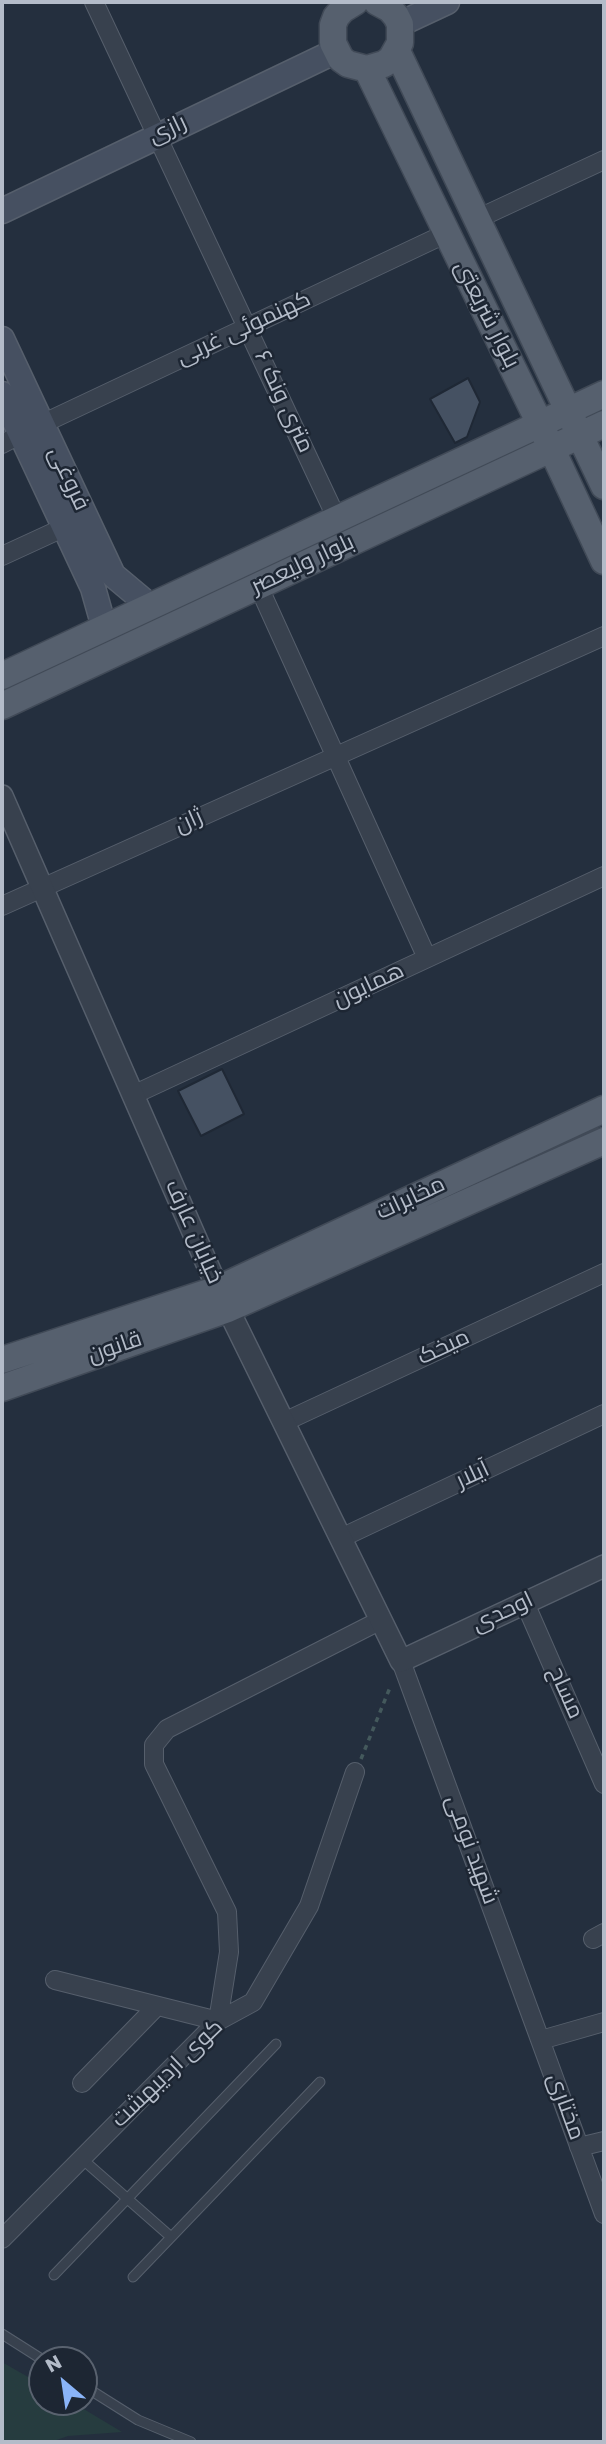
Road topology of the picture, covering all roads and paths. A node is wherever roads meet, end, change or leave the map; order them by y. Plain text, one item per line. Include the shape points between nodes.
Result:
1 (94, 2) edge
2 (377, 2) edge
3 (447, 2) edge
4 (345, 5) edge
5 (400, 24) junction
6 (336, 51) junction
7 (397, 51) junction
8 (367, 69) junction
9 (156, 135) junction
10 (604, 160) edge
11 (2, 211) edge
12 (477, 219) junction
13 (445, 234) junction
14 (249, 327) junction
15 (2, 339) edge
16 (2, 394) edge
17 (604, 394) edge
18 (569, 411) junction
19 (541, 424) junction
20 (592, 430) edge
21 (22, 434) edge
22 (552, 449) junction
23 (604, 486) edge
24 (337, 519) junction
25 (65, 527) junction
26 (294, 539) junction
27 (2, 556) edge
28 (604, 561) edge
29 (306, 563) junction
30 (258, 585) junction
31 (150, 606) junction
32 (104, 628) junction
33 (604, 636) edge
34 (2, 676) edge
35 (2, 706) edge
36 (336, 756) junction
37 (2, 796) edge
38 (604, 876) edge
39 (42, 887) junction
40 (2, 906) edge
41 (427, 958) junction
42 (133, 1095) junction
43 (604, 1109) edge
44 (604, 1141) edge
45 (604, 1273) edge
46 (223, 1299) junction
47 (2, 1360) edge
48 (2, 1388) edge
49 (604, 1413) edge
50 (284, 1422) junction
51 (341, 1538) junction
52 (604, 1566) edge
53 (525, 1603) junction
54 (381, 1620) junction
55 (401, 1661) junction
56 (600, 1764) edge
57 (355, 1772) joint
58 (604, 1784) edge
59 (55, 1980) dead end
60 (157, 2006) junction
61 (218, 2021) junction
62 (604, 2022) edge
63 (541, 2040) junction
64 (276, 2044) dead end
65 (320, 2082) dead end
66 (82, 2083) dead end
67 (604, 2141) edge
68 (579, 2147) junction
69 (81, 2158) junction
70 (127, 2199) junction
71 (604, 2214) edge
72 (171, 2237) junction
73 (2, 2239) edge
74 (54, 2275) dead end
75 (133, 2277) dead end
76 (2, 2334) edge
77 (28, 2350) edge
78 (98, 2395) edge
79 (191, 2442) edge

1 - 9 street, ۶ متری ونک
2 - 5 main road via 390,9
3 - 5 main road
4 - 6 main road via 333,25
5 - 7 main road
6 - 8 main road via 348,64
6 - 9 main road, رازی
7 - 8 main road via 384,64
7 - 12 main road, بلوار شریعتى
8 - 13 main road, بلوار شریعتى
9 - 11 main road, رازی
9 - 14 street, ۶ متری ونک
10 - 12 street
12 - 18 main road, بلوار شریعتى
13 - 14 street, کهنموئی غربی
13 - 19 main road, بلوار شریعتى
14 - 21 street, کهنموئی غربی
14 - 24 street, ۶ متری ونک
15 - 21 main road, فروغى
16 - 21 main road, فروغى
17 - 18 main road, بلوار ولیعصر
18 - 19 main road, بلوار ولیعصر
18 - 20 main road, بلوار شریعتى
19 - 22 main road, بلوار شریعتى
19 - 24 main road, بلوار ولیعصر
20 - 22 main road, بلوار ولیعصر
20 - 23 main road, بلوار شریعتى
21 - 25 main road, فروغى
21 - 31 main road, فروغى via 113,575
22 - 28 main road, بلوار شریعتى
22 - 29 main road, بلوار ولیعصر
24 - 26 main road, بلوار ولیعصر
25 - 27 street
25 - 32 main road, فروغى via 93,588
26 - 29 main road
26 - 31 main road, بلوار ولیعصر
29 - 30 main road, بلوار ولیعصر
30 - 35 main road, بلوار ولیعصر
30 - 36 street
31 - 32 main road, بلوار ولیعصر
32 - 34 main road, بلوار ولیعصر
33 - 36 street, ژان
36 - 39 street, ژان
36 - 41 street
37 - 39 street, خیابان عارف
38 - 41 street, همایون
39 - 40 street, ژان
39 - 42 street, خیابان عارف
41 - 42 street, همایون
42 - 46 street, خیابان عارف
43 - 46 main road, مخابرات
44 - 46 main road, مخابرات
45 - 50 street, میخک
46 - 47 main road, قانون
46 - 48 main road, قانون
46 - 50 street, خیابان عارف
49 - 51 street, آیلار
50 - 51 street, خیابان عارف
51 - 54 street, خیابان عارف
52 - 53 street, اوحدی
53 - 55 street, اوحدی
53 - 56 street, مساح
54 - 55 street, خیابان عارف
54 - 61 street via 167,1729 154,1745 154,1764 227,1912 229,1952
55 - 57 path
55 - 63 street, شهید نومی
56 - 58 street, مساح
57 - 61 street, کوی اردیبهشت via 309,1906 253,2002
59 - 60 street
60 - 61 street
60 - 66 street
61 - 69 street, کوی اردیبهشت
62 - 63 street
63 - 68 street, مختاری
64 - 70 lane
65 - 72 lane
67 - 68 street
68 - 71 street, مختاری
69 - 70 lane
69 - 73 street, کوی اردیبهشت
70 - 72 lane
70 - 74 lane
72 - 75 lane
76 - 77 lane
78 - 79 lane via 138,2420

